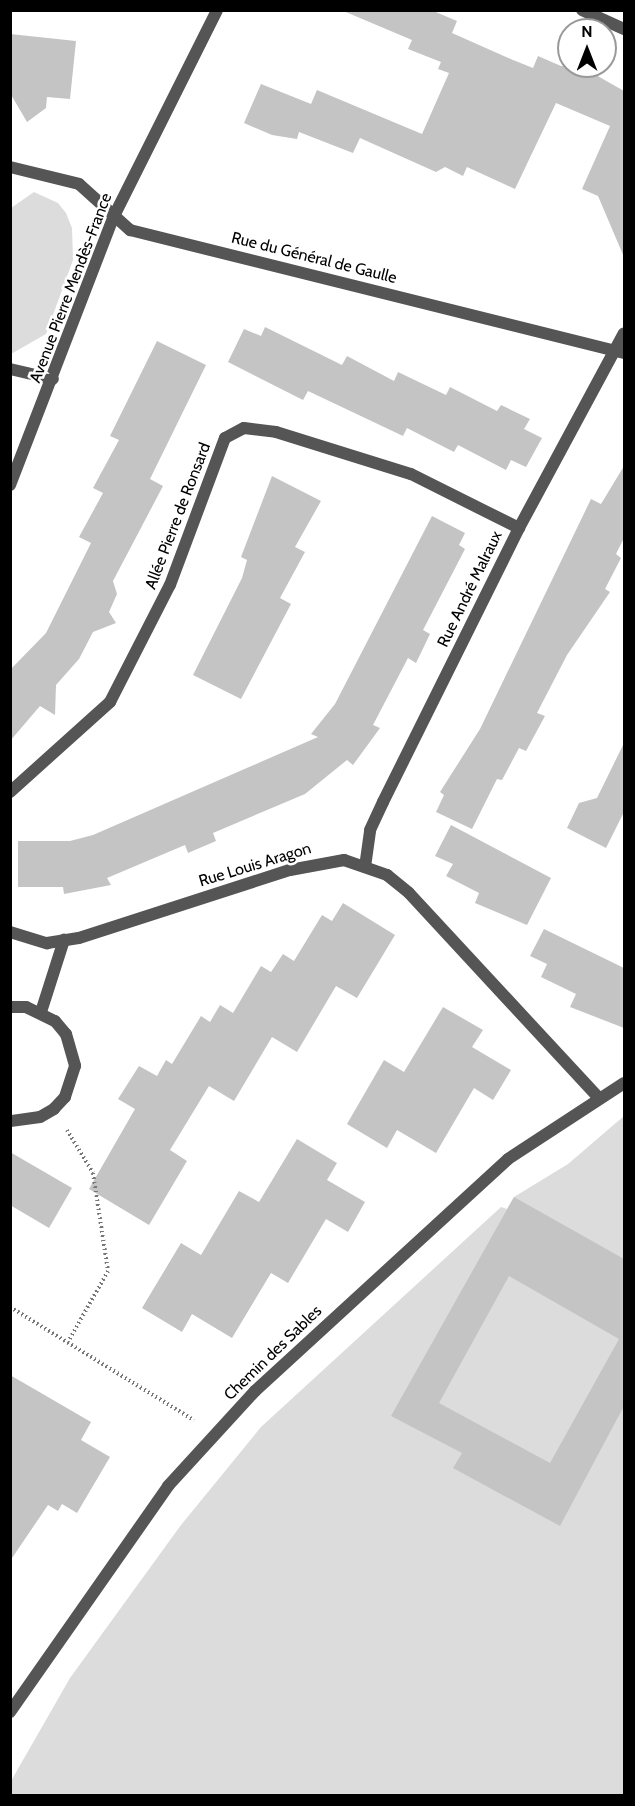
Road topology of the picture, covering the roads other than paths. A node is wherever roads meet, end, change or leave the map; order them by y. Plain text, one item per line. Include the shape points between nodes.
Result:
1 (217, 10) edge
2 (582, 10) edge
3 (624, 28) edge
4 (10, 167) edge
5 (114, 216) junction
6 (624, 333) edge
7 (620, 351) edge
8 (10, 369) edge
9 (53, 379) junction
10 (10, 485) edge
11 (519, 528) junction
12 (10, 792) edge
13 (364, 867) junction
14 (10, 932) edge
15 (64, 940) junction
16 (10, 1007) edge
17 (41, 1012) junction
18 (624, 1083) edge
19 (599, 1098) junction
20 (10, 1121) edge
21 (10, 1712) edge

1 - 5 street, Avenue Pierre Mendès-France
2 - 3 street
4 - 5 street, Rue du Général de Gaulle via 79,184
5 - 7 street, Rue du Général de Gaulle via 130,230
5 - 9 street, Avenue Pierre Mendès-France
6 - 7 street, Rue André Malraux
7 - 11 street, Rue André Malraux
8 - 9 street
9 - 10 street, Avenue Pierre Mendès-France
11 - 12 street, Allée Pierre de Ronsard via 411,474 276,432 244,428 225,438 170,585 110,702
11 - 13 street, Rue André Malraux via 370,830
13 - 15 street, Rue Louis Aragon via 344,860 317,863
13 - 19 street, Rue Louis Aragon via 387,875 409,893
14 - 15 street, Rue Louis Aragon via 47,943
15 - 17 street
16 - 17 street
17 - 20 street via 66,1034 75,1065 65,1096 54,1109 40,1118
18 - 19 street, Chemin des Sables
19 - 21 street, Chemin des Sables via 508,1159 372,1280 216,1434 168,1486

